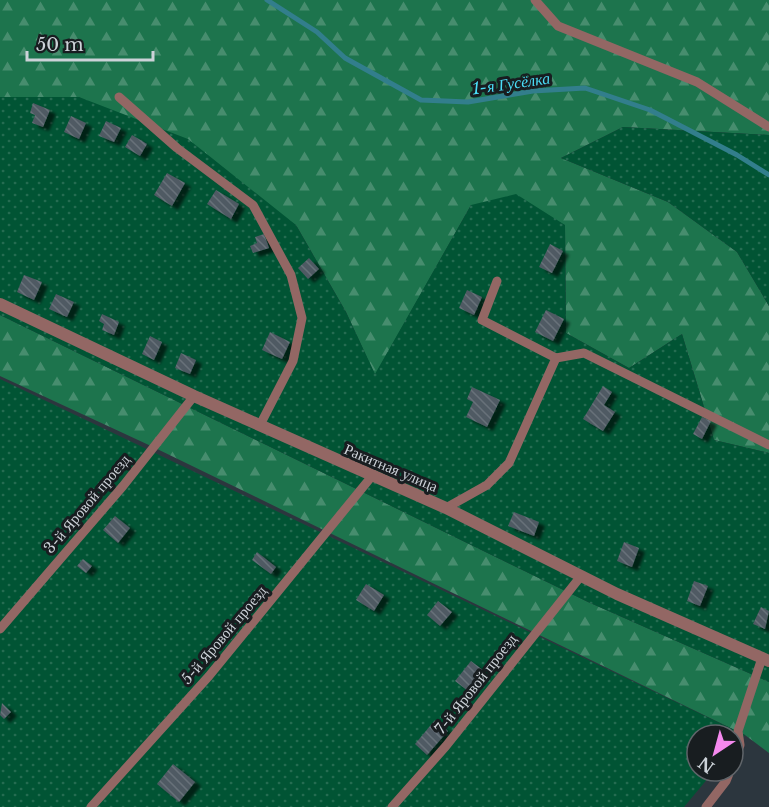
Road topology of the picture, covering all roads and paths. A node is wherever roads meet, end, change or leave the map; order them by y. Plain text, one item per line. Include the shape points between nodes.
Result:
1 (535, 0) edge
2 (118, 97) dead end
3 (769, 127) edge
4 (496, 281) dead end
5 (0, 304) edge
6 (556, 358) junction
7 (194, 396) junction
8 (260, 425) junction
9 (769, 445) edge
10 (372, 476) junction
11 (446, 508) junction
12 (581, 576) junction
13 (0, 629) edge
14 (765, 659) edge
15 (741, 723) edge
16 (724, 783) edge
17 (91, 807) edge
18 (392, 807) edge
19 (706, 807) edge

1 - 3 lane via 558,26 697,82
2 - 8 lane via 253,205 291,275 302,318 293,361
4 - 6 lane via 482,320
5 - 7 street, Ракитная улица
6 - 9 lane via 584,353
6 - 11 lane via 509,463 487,485
7 - 8 street, Ракитная улица
7 - 13 lane, 3-й Яровой проезд via 123,486
8 - 10 street, Ракитная улица
10 - 11 street, Ракитная улица
10 - 17 lane, 5-й Яровой проезд via 209,676
11 - 12 street, Ракитная улица
12 - 14 street, Ракитная улица
12 - 18 lane, 7-й Яровой проезд via 446,746
14 - 15 lane
16 - 19 lane

